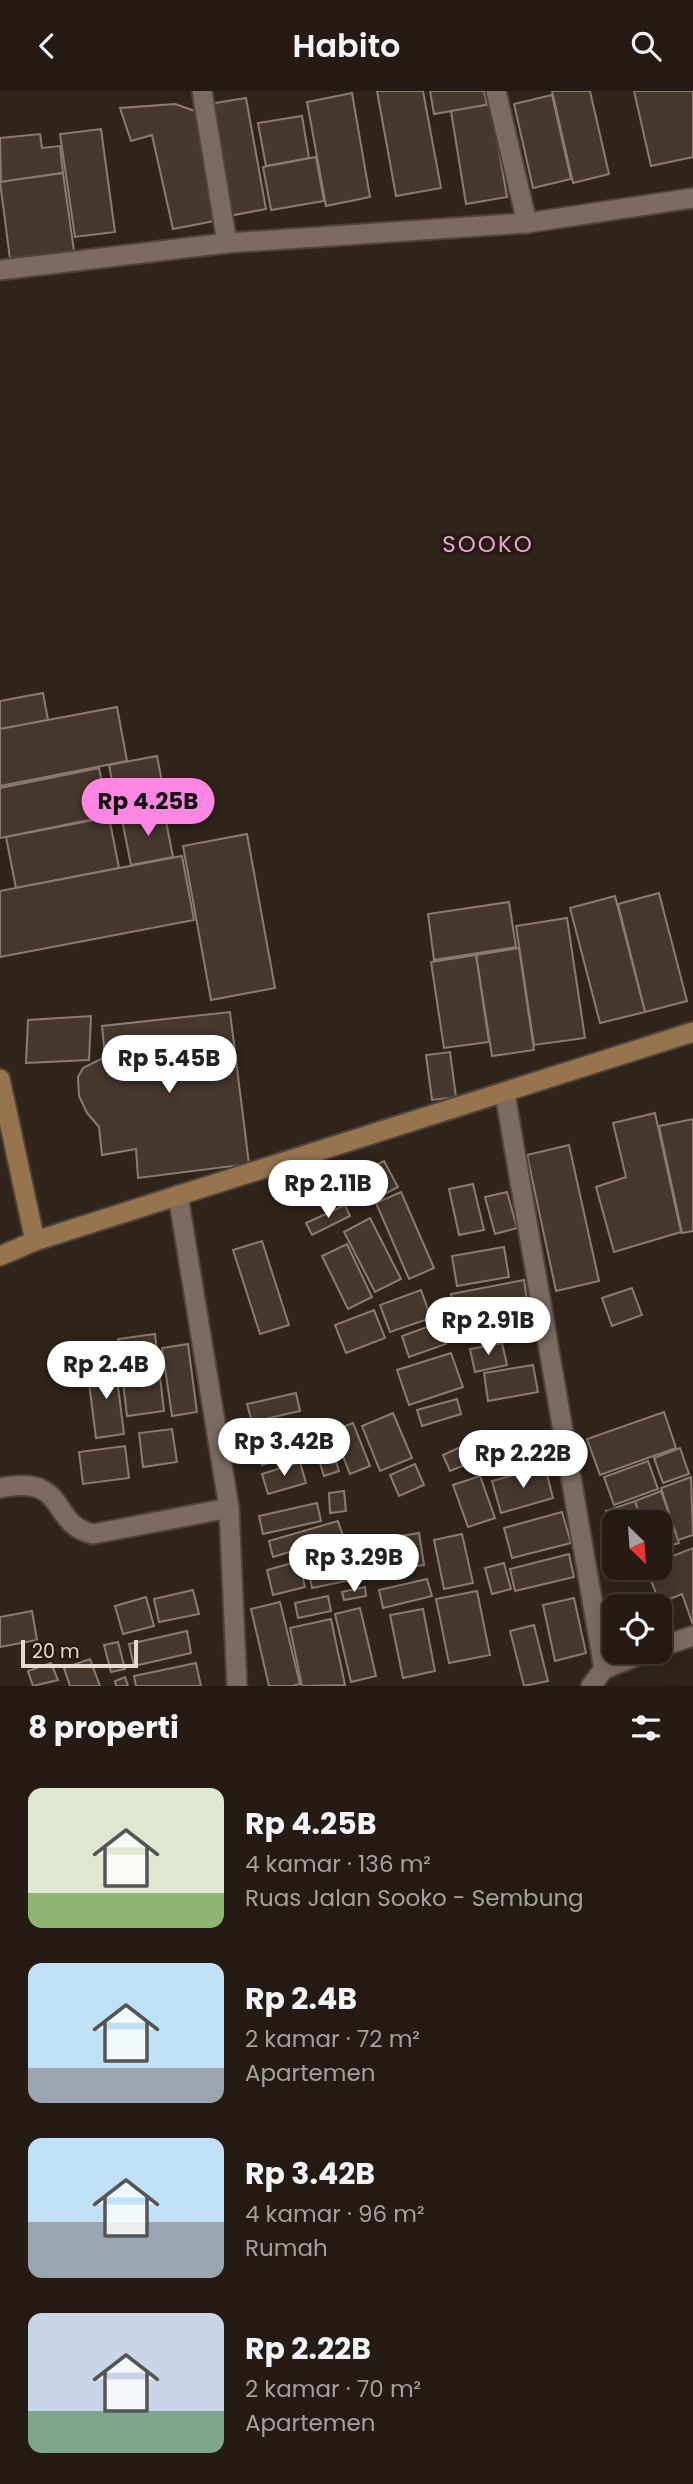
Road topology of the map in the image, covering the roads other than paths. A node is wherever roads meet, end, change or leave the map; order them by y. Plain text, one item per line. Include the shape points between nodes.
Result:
1 (202, 91) edge
2 (496, 91) edge
3 (693, 198) edge
4 (527, 223) junction
5 (227, 243) junction
6 (0, 270) edge
7 (693, 1031) edge
8 (0, 1079) edge
9 (505, 1094) junction
10 (178, 1195) junction
11 (35, 1241) junction
12 (0, 1256) edge
13 (0, 1488) edge
14 (229, 1508) junction
15 (693, 1636) edge
16 (672, 1643) edge
17 (617, 1664) edge
18 (604, 1669) junction
19 (237, 1686) edge
20 (591, 1686) edge

1 - 5 street
2 - 4 street
3 - 4 street
4 - 5 street
5 - 6 street
7 - 9 main road
8 - 11 main road
9 - 10 main road
9 - 18 street
10 - 11 main road
10 - 14 street
11 - 12 main road
13 - 14 street via 23,1483 38,1486 50,1493 80,1531 93,1534
14 - 19 street
15 - 16 street
17 - 18 street
18 - 20 street

